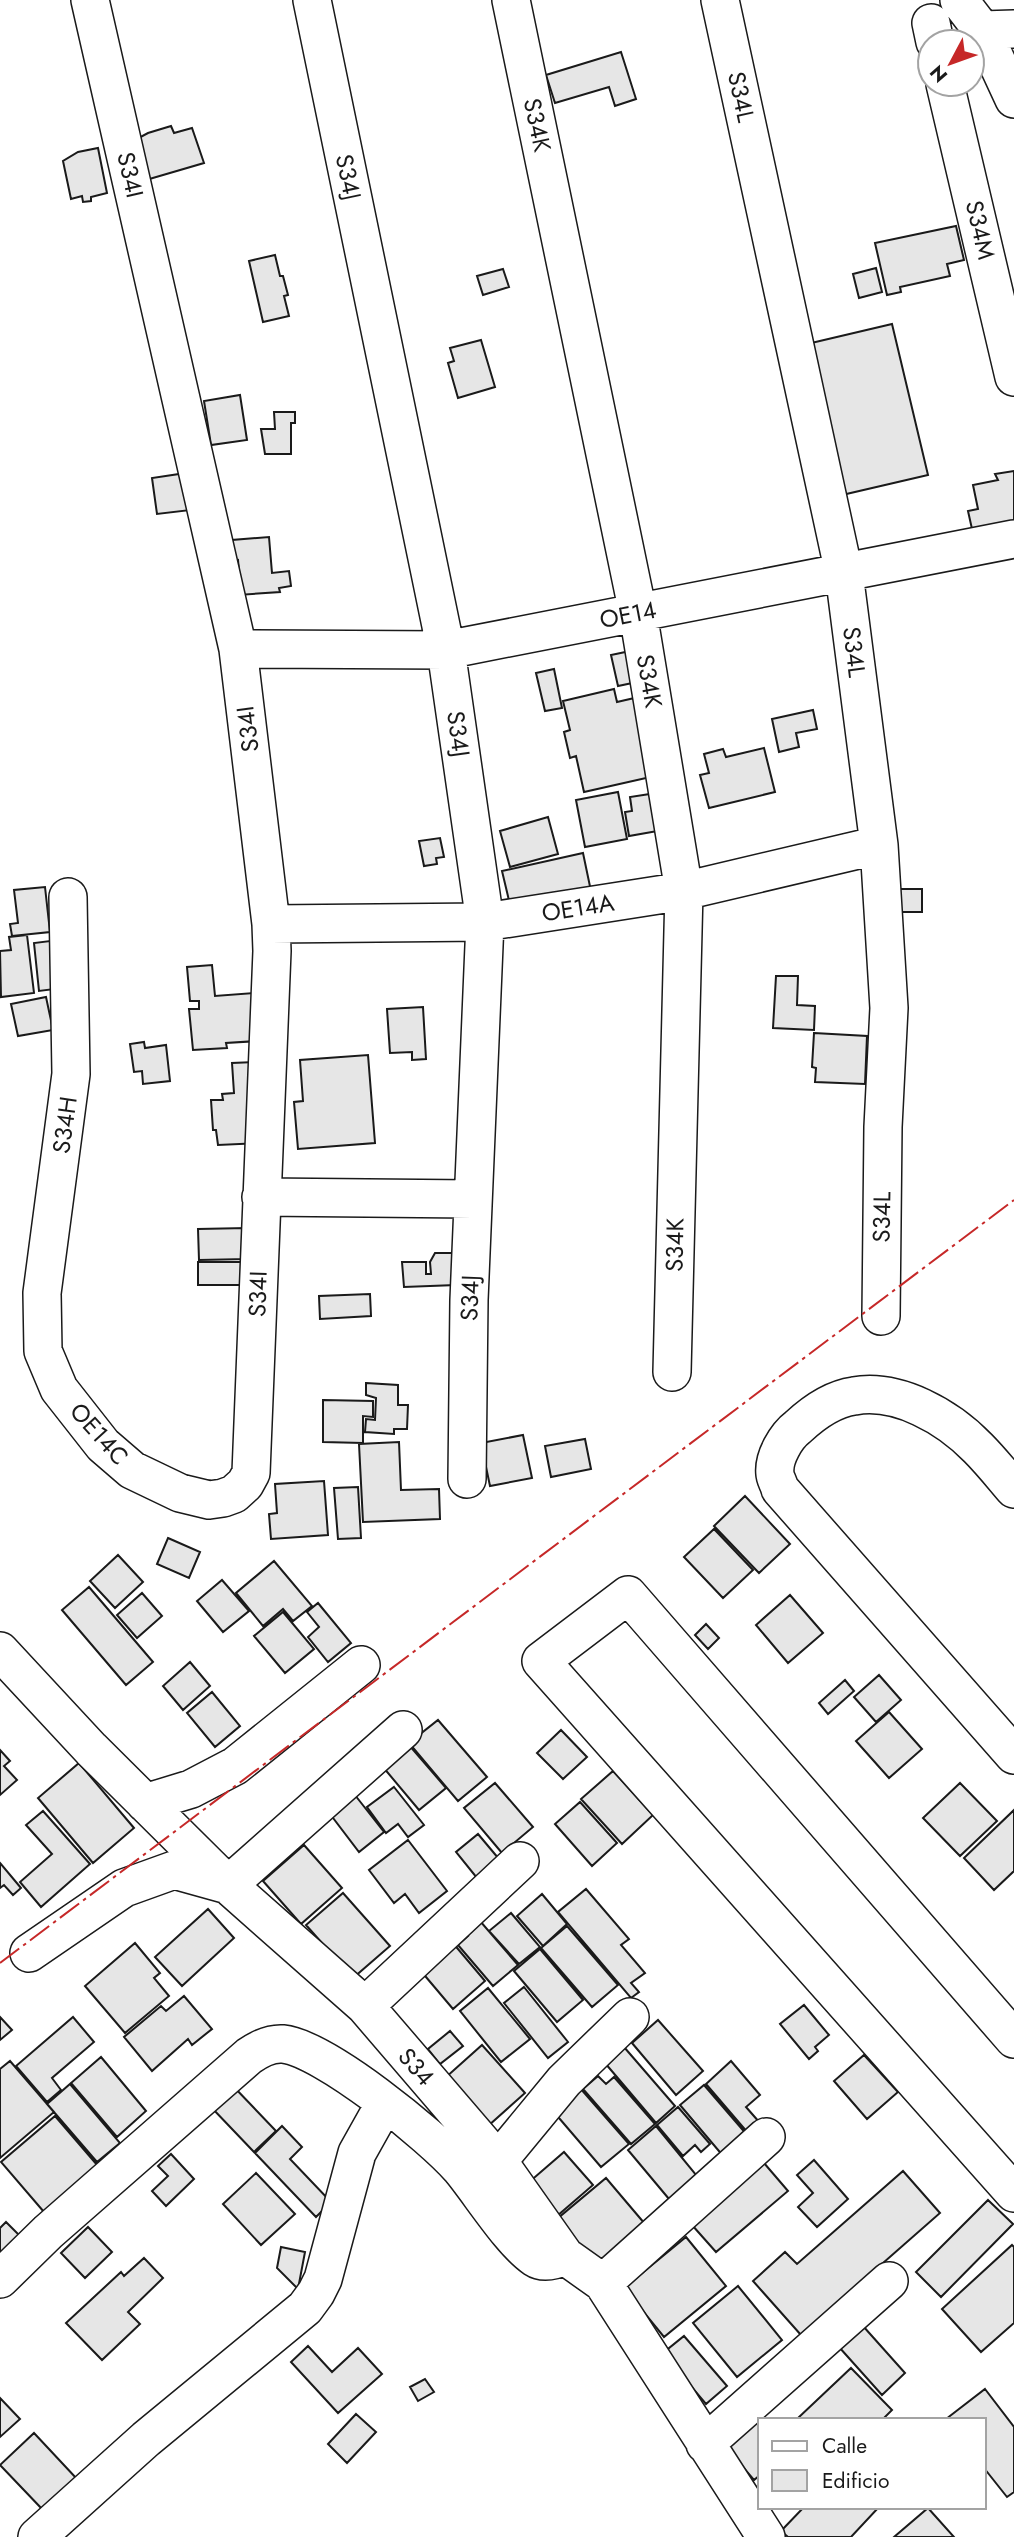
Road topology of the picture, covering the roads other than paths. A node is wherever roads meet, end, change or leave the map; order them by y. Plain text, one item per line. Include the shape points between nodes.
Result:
1 (90, 0) edge
2 (312, 0) edge
3 (511, 0) edge
4 (720, 0) edge
5 (959, 0) edge
6 (998, 30) edge
7 (948, 98) edge
8 (1014, 99) edge
9 (1014, 377) edge
10 (1014, 539) edge
11 (844, 573) junction
12 (638, 613) junction
13 (238, 649) junction
14 (446, 650) junction
15 (879, 845) junction
16 (684, 891) junction
17 (68, 897) dead end
18 (485, 922) junction
19 (271, 925) junction
20 (261, 1196) junction
21 (473, 1199) junction
22 (881, 1316) dead end
23 (43, 1351) joint
24 (672, 1372) dead end
25 (251, 1473) joint
26 (467, 1479) dead end
27 (1014, 1489) edge
28 (0, 1651) edge
29 (360, 1665) dead end
30 (403, 1730) dead end
31 (1014, 1755) edge
32 (145, 1803) junction
33 (520, 1861) dead end
34 (228, 1885) junction
35 (29, 1953) dead end
36 (365, 2006) junction
37 (629, 2017) dead end
38 (1014, 2039) edge
39 (385, 2103) junction
40 (766, 2137) dead end
41 (498, 2161) junction
42 (1014, 2193) edge
43 (565, 2256) junction
44 (0, 2278) edge
45 (889, 2281) dead end
46 (603, 2283) junction
47 (705, 2444) junction
48 (37, 2537) edge
49 (766, 2537) edge

1 - 13 street, S34I
2 - 14 street, S34J
3 - 12 street, S34K
4 - 11 street, S34L
5 - 6 street
6 - 8 street
7 - 9 street, S34M
10 - 11 street, OE14
11 - 12 street, OE14
11 - 15 street, S34L
12 - 14 street, OE14
12 - 16 street, S34K
13 - 14 street, OE14
13 - 19 street, S34I
14 - 18 street, S34J
15 - 16 street, OE14A
15 - 22 street, S34L via 889,1008
16 - 18 street, OE14A
16 - 24 street, S34K
17 - 23 street, S34H via 71,1074 42,1293
18 - 19 street, OE14A
18 - 21 street, S34J
19 - 20 street, S34I
20 - 21 street
20 - 25 street, S34I
21 - 26 street, S34J
23 - 25 street, OE14C via 59,1389 103,1445 132,1470 180,1493 209,1500 234,1494
27 - 31 street via 977,1446 947,1423 907,1402 878,1395 853,1396 809,1416 791,1432 774,1473 780,1489
28 - 32 street, S34
29 - 32 street via 235,1766 191,1789
30 - 34 street
32 - 34 street, S34
33 - 36 street
34 - 35 street via 174,1870 124,1888
34 - 36 street, S34
36 - 41 street, S34
37 - 41 street via 564,2081
38 - 42 street via 628,1595 541,1661
39 - 43 street via 458,2166 536,2259
39 - 44 street via 309,2052 282,2044 259,2049
39 - 48 street via 357,2153 323,2279 305,2308 146,2438
40 - 46 street
41 - 43 street, S34
43 - 46 street, S34
45 - 47 street
46 - 47 street, S34
47 - 49 street, S34

